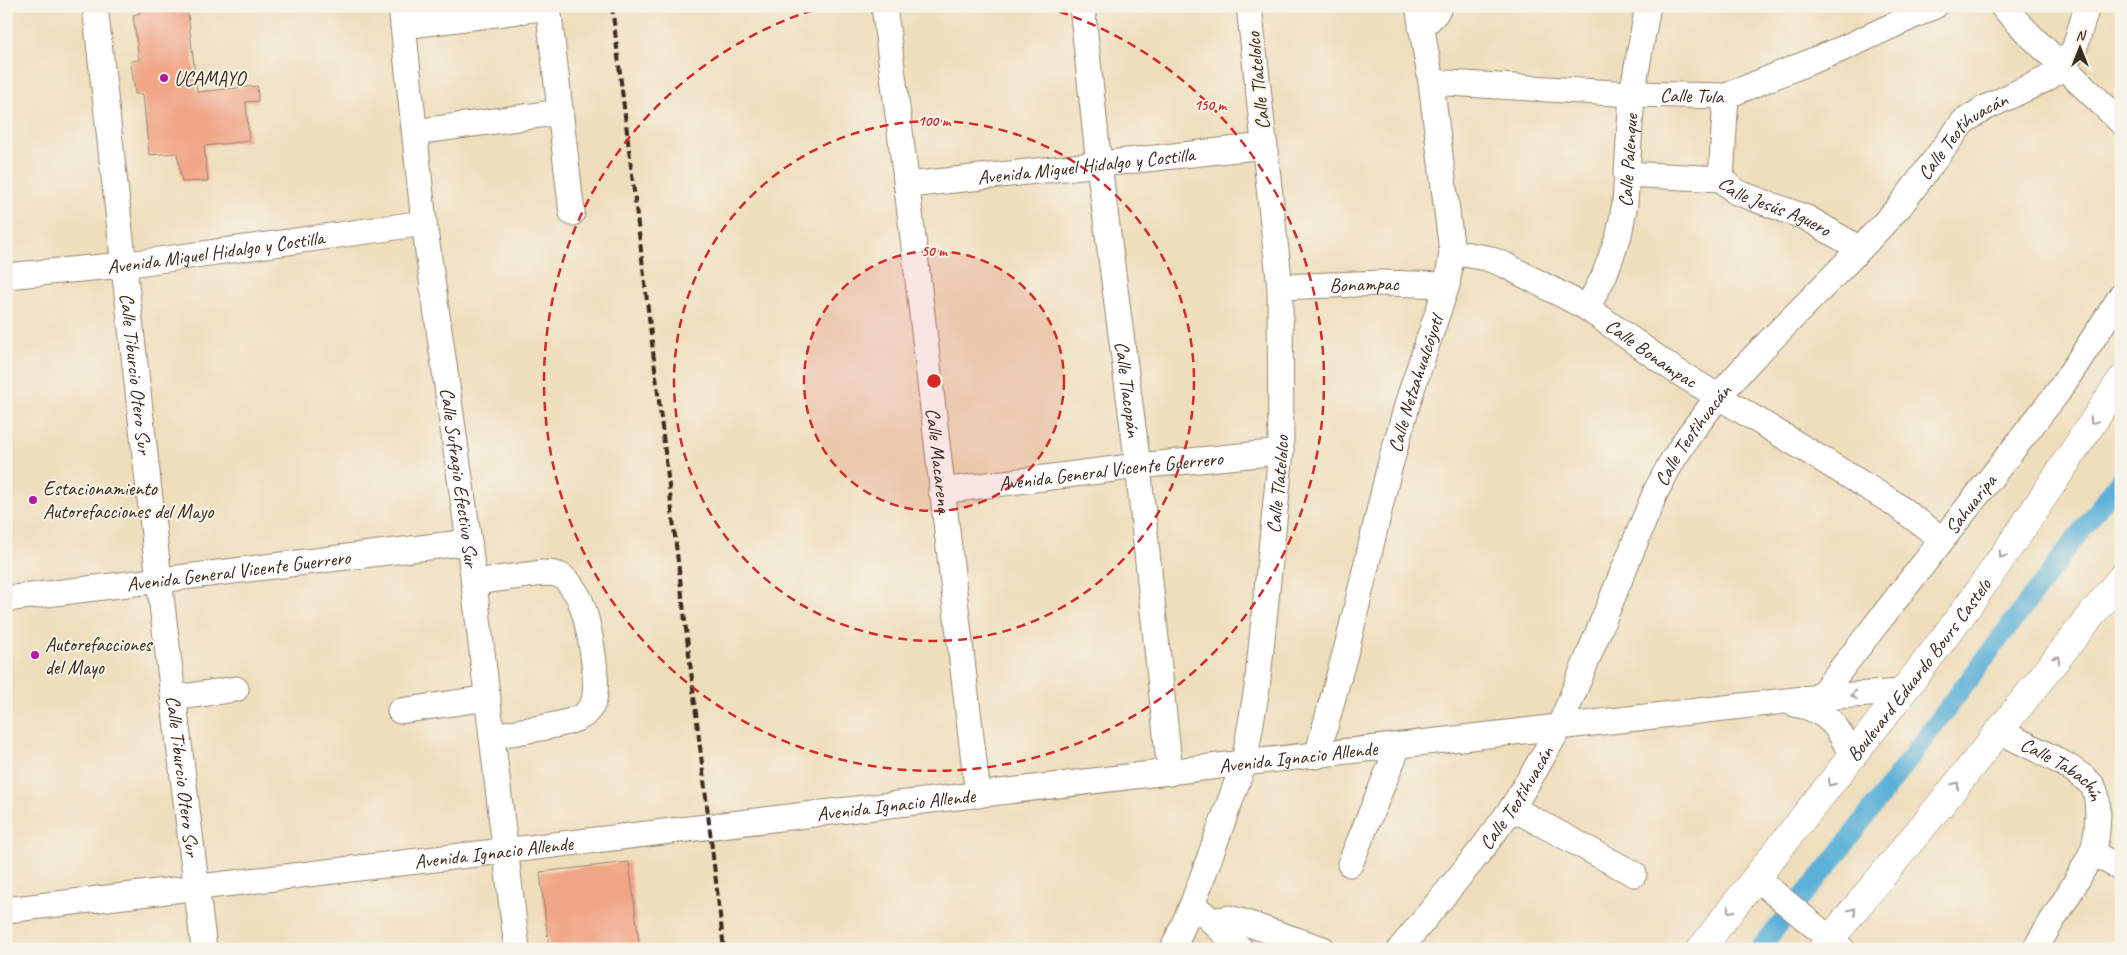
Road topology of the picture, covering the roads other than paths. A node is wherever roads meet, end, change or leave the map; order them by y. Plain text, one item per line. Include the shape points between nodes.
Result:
1 (94, 6) edge
2 (884, 6) edge
3 (1082, 6) edge
4 (1249, 6) edge
5 (1440, 6) edge
6 (1648, 6) edge
7 (1935, 6) edge
8 (2002, 6) edge
9 (2087, 6) edge
10 (548, 7) edge
11 (402, 16) edge
12 (1419, 17) edge
13 (2063, 67) junction
14 (1431, 82) junction
15 (1632, 94) junction
16 (1726, 96) junction
17 (561, 112) junction
18 (2121, 122) edge
19 (415, 132) junction
20 (1265, 146) junction
21 (1099, 165) junction
22 (1626, 174) junction
23 (1721, 179) junction
24 (908, 185) junction
25 (572, 213) dead end
26 (424, 223) junction
27 (1860, 250) junction
28 (1452, 252) junction
29 (124, 265) junction
30 (6, 276) edge
31 (1447, 285) junction
32 (1280, 287) junction
33 (2121, 296) edge
34 (1587, 308) junction
35 (2121, 380) edge
36 (1718, 397) junction
37 (1281, 452) junction
38 (1138, 466) junction
39 (941, 491) junction
40 (1942, 539) junction
41 (469, 542) junction
42 (2121, 578) edge
43 (158, 580) junction
44 (474, 582) junction
45 (6, 599) edge
46 (236, 689) dead end
47 (1903, 692) junction
48 (174, 698) junction
49 (488, 698) junction
50 (1816, 702) junction
51 (400, 711) dead end
52 (1559, 728) junction
53 (1999, 731) junction
54 (492, 736) junction
55 (1398, 747) junction
56 (1317, 756) junction
57 (1852, 756) junction
58 (1244, 763) junction
59 (1170, 773) junction
60 (978, 795) junction
61 (1512, 808) junction
62 (506, 850) junction
63 (2092, 853) junction
64 (1350, 864) dead end
65 (2121, 868) edge
66 (1634, 874) dead end
67 (1762, 883) junction
68 (197, 887) junction
69 (1193, 903) junction
70 (6, 910) edge
71 (1212, 921) junction
72 (1829, 942) edge
73 (204, 949) edge
74 (518, 949) edge
75 (1173, 949) edge
76 (1241, 949) edge
77 (1323, 949) edge
78 (1400, 949) edge
79 (1701, 949) edge
80 (2034, 949) edge

1 - 29 street, Calle Tiburcio Otero Sur
2 - 24 street, Calle Macarena
3 - 21 street, Calle Tlacopán
4 - 20 street, Calle Tlatelolco
5 - 12 street via 1435,14
6 - 15 street, Calle Palenque
7 - 16 street, Calle Tula via 1844,48
8 - 13 street
9 - 13 street, Calle Teotihuacán via 2075,47
10 - 11 street
10 - 17 street
11 - 19 street, Calle Sufragio Efectivo Sur
12 - 14 street, Calle Netzahualcóyotl
13 - 18 street
13 - 27 street, Calle Teotihuacán via 1963,122 1900,206
14 - 15 street, Calle Tula
14 - 28 street, Calle Netzahualcóyotl
15 - 16 street, Calle Tula
15 - 22 street, Calle Palenque
16 - 23 street
17 - 19 street
17 - 25 street
19 - 26 street, Calle Sufragio Efectivo Sur
20 - 21 street, Avenida Miguel Hidalgo y Costilla
20 - 32 street, Calle Tlatelolco
21 - 24 street, Avenida Miguel Hidalgo y Costilla
21 - 38 street, Calle Tlacopán
22 - 23 street, Calle Jesús Aguero
22 - 34 street, Calle Palenque via 1619,235 1604,276
23 - 27 street, Calle Jesús Aguero via 1736,192 1807,218
24 - 39 street, Calle Macarena
26 - 29 street, Avenida Miguel Hidalgo y Costilla
26 - 41 street, Calle Sufragio Efectivo Sur
27 - 36 street, Calle Teotihuacán
28 - 31 street, Calle Netzahualcóyotl
28 - 34 street, Calle Bonampac via 1487,258 1505,265
29 - 30 street, Avenida Miguel Hidalgo y Costilla
29 - 43 street, Calle Tiburcio Otero Sur
31 - 32 street, Bonampac via 1382,283
31 - 56 street, Calle Netzahualcóyotl via 1389,469 1348,643
32 - 37 street, Calle Tlatelolco
33 - 40 street, Sahuaripa via 2058,392
34 - 36 street, Calle Bonampac
35 -> 47 main road, Boulevard Eduardo Bours Castelo via 1971,601
36 - 40 street, Calle Bonampac via 1892,502
36 - 52 street, Calle Teotihuacán via 1689,435 1656,491
37 - 38 street, Avenida General Vicente Guerrero
37 - 58 street, Calle Tlatelolco via 1257,688
38 - 39 street, Avenida General Vicente Guerrero
38 - 59 street, Calle Tlacopán
39 - 60 street, Calle Macarena
40 - 50 street, Sahuaripa
41 - 43 street, Avenida General Vicente Guerrero
41 - 44 street, Calle Sufragio Efectivo Sur
53 -> 42 main road
43 - 45 street, Avenida General Vicente Guerrero
43 - 48 street, Calle Tiburcio Otero Sur
44 - 49 street, Calle Sufragio Efectivo Sur
44 - 54 street via 543,573 562,577 579,598 588,628 594,669 593,704 583,715 564,723
46 - 48 street
47 -> 50 street, Avenida Ignacio Allende
47 - 57 main road, Boulevard Eduardo Bours Castelo
48 - 68 street, Calle Tiburcio Otero Sur
49 - 51 street
49 - 54 street, Calle Sufragio Efectivo Sur
50 - 52 street, Avenida Ignacio Allende via 1786,702
50 - 57 street via 1837,728
52 - 55 street, Avenida Ignacio Allende
52 - 61 street, Calle Teotihuacán
53 - 63 street, Calle Tabachín via 2072,770 2091,784 2097,797
72 -> 53 main road
54 - 62 street, Calle Sufragio Efectivo Sur
55 - 56 street, Avenida Ignacio Allende
55 - 64 street
56 - 58 street, Avenida Ignacio Allende
57 -> 67 main road, Boulevard Eduardo Bours Castelo
58 - 59 street, Avenida Ignacio Allende
58 - 69 street, Calle Tlatelolco
59 - 60 street, Avenida Ignacio Allende
60 - 62 street, Avenida Ignacio Allende
61 - 66 street
61 - 78 street, Calle Teotihuacán
62 - 68 street, Avenida Ignacio Allende
62 - 74 street, Calle Sufragio Efectivo Sur
63 - 65 street
63 - 80 street
67 - 72 street
67 -> 79 main road, Boulevard Eduardo Bours Castelo
68 - 70 street, Avenida Ignacio Allende
68 - 73 street, Calle Tiburcio Otero Sur
69 - 71 street
69 - 75 street, Calle Tlatelolco
71 - 76 street
71 - 77 street via 1240,920

